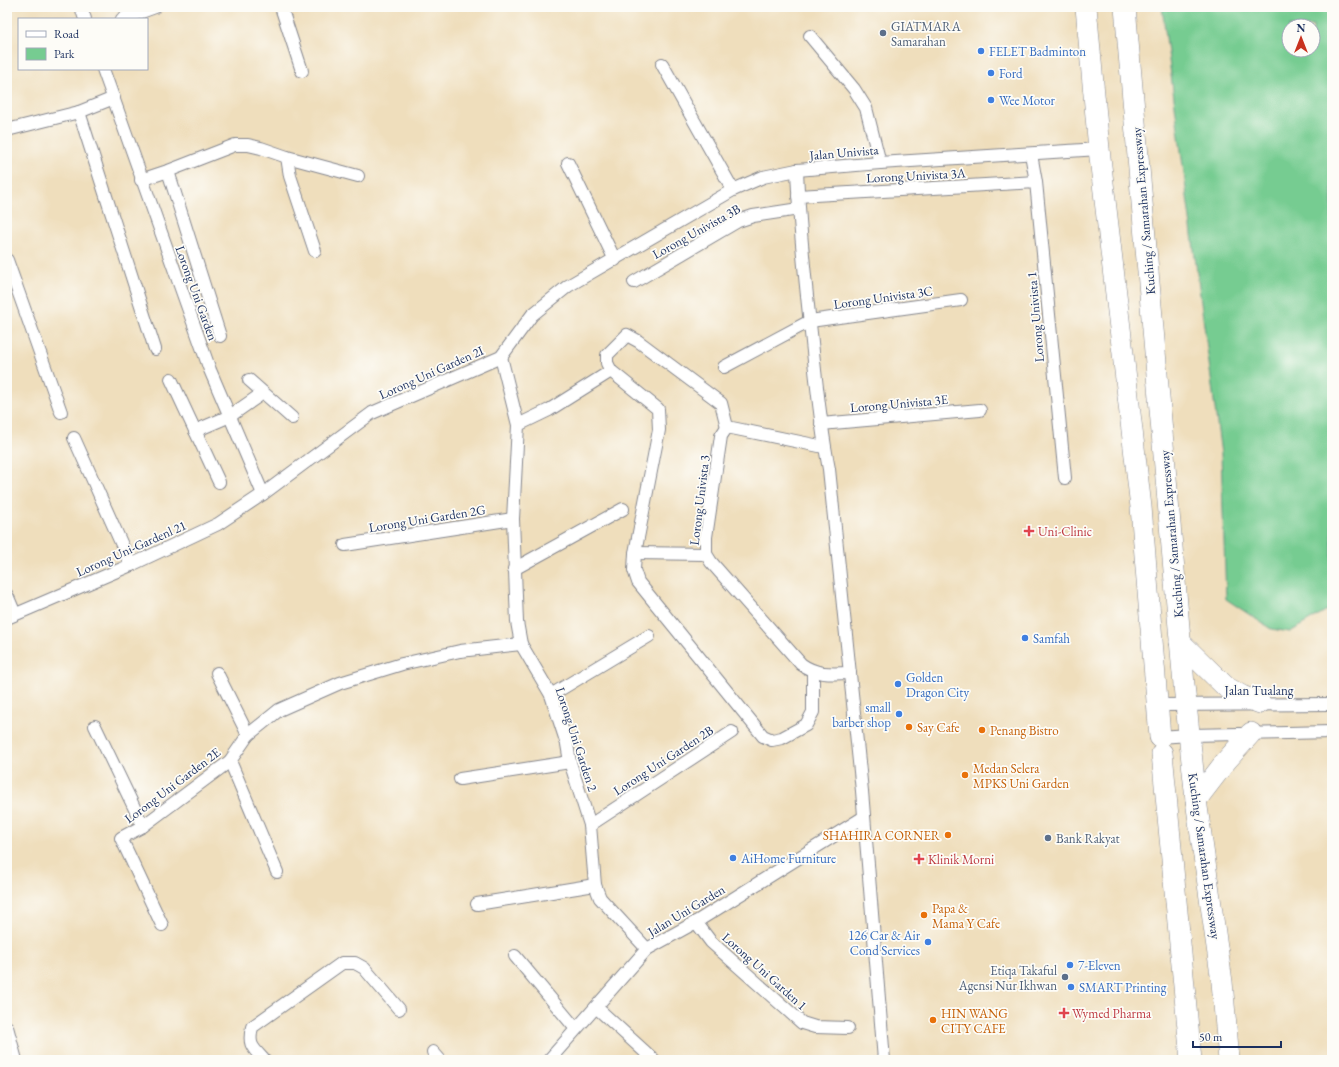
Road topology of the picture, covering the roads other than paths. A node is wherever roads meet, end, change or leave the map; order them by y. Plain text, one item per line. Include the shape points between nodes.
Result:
1 (81, 7) edge
2 (156, 7) edge
3 (281, 7) edge
4 (1086, 7) edge
5 (1125, 7) edge
6 (85, 18) edge
7 (125, 18) edge
8 (810, 36) dead end
9 (662, 64) dead end
10 (103, 70) edge
11 (302, 71) dead end
12 (114, 98) junction
13 (79, 112) junction
14 (7, 130) edge
15 (1099, 149) junction
16 (1031, 154) junction
17 (287, 157) junction
18 (568, 163) dead end
19 (880, 163) junction
20 (797, 170) junction
21 (168, 171) junction
22 (358, 176) dead end
23 (140, 180) junction
24 (1036, 182) junction
25 (733, 190) junction
26 (798, 196) junction
27 (798, 209) junction
28 (315, 251) dead end
29 (7, 260) edge
30 (615, 260) junction
31 (634, 282) dead end
32 (961, 300) dead end
33 (810, 321) junction
34 (220, 336) dead end
35 (154, 349) dead end
36 (501, 357) junction
37 (724, 367) dead end
38 (611, 371) junction
39 (171, 379) dead end
40 (249, 380) dead end
41 (263, 392) junction
42 (980, 410) dead end
43 (61, 412) dead end
44 (230, 416) junction
45 (292, 418) dead end
46 (821, 424) junction
47 (518, 425) junction
48 (727, 427) junction
49 (196, 431) junction
50 (74, 438) dead end
51 (824, 447) junction
52 (1065, 478) dead end
53 (219, 482) dead end
54 (263, 494) junction
55 (623, 509) dead end
56 (513, 519) junction
57 (345, 545) dead end
58 (635, 553) junction
59 (706, 554) junction
60 (131, 564) junction
61 (514, 569) junction
62 (7, 595) edge
63 (11, 616) edge
64 (649, 636) dead end
65 (1180, 642) junction
66 (521, 644) junction
67 (813, 671) junction
68 (217, 673) dead end
69 (850, 673) junction
70 (551, 695) junction
71 (1186, 704) junction
72 (1260, 704) junction
73 (1332, 704) edge
74 (1158, 705) junction
75 (95, 726) dead end
76 (732, 732) dead end
77 (1332, 732) edge
78 (1251, 733) junction
79 (248, 735) junction
80 (1189, 735) junction
81 (1161, 745) junction
82 (230, 761) junction
83 (570, 762) junction
84 (460, 779) dead end
85 (1196, 800) junction
86 (864, 817) junction
87 (590, 825) junction
88 (143, 826) junction
89 (277, 872) dead end
90 (595, 885) junction
91 (477, 904) dead end
92 (696, 922) junction
93 (162, 925) dead end
94 (647, 949) junction
95 (515, 956) dead end
96 (596, 1007) junction
97 (398, 1009) dead end
98 (7, 1027) edge
99 (848, 1028) dead end
100 (576, 1029) junction
101 (13, 1057) edge
102 (264, 1060) edge
103 (549, 1060) edge
104 (654, 1060) edge
105 (884, 1060) edge
106 (1191, 1060) edge
107 (1229, 1060) edge

1 - 6 street
2 - 7 street
3 - 11 street
4 - 15 highway, Kuching / Samarahan Expressway
5 - 65 highway, Kuching / Samarahan Expressway
8 - 19 street via 854,89 866,108
9 - 25 street
10 - 12 street, Lorong Uni Garden
12 - 13 street
12 - 23 street, Lorong Uni Garden
13 - 14 street
13 - 35 street
15 - 16 street, Jalan Univista
15 - 74 highway, Kuching / Samarahan Expressway via 1141,507
16 - 19 street, Jalan Univista
16 - 24 street, Lorong Univista 1
17 - 21 street via 255,147 235,145
17 - 22 street
17 - 28 street via 290,176
18 - 30 street
19 - 20 street, Jalan Univista
20 - 25 street, Jalan Univista via 763,178
20 - 26 street
21 - 23 street
21 - 34 street
23 - 44 street, Lorong Uni Garden via 210,370
24 - 26 street, Lorong Univista 3A
24 - 52 street, Lorong Univista 1
25 - 30 street, Jalan Univista
26 - 27 street
27 - 31 street, Lorong Univista 3B via 753,216 738,222
27 - 33 street
29 - 43 street
30 - 36 street, Jalan Univista via 568,286 532,315
32 - 33 street, Lorong Univista 3C
33 - 37 street
33 - 46 street
36 - 47 street, Lorong Uni Garden 2
36 - 54 street, Lorong Uni Garden 2I via 372,413
38 - 47 street via 549,410
38 - 48 street via 607,355 627,335 721,402
38 - 58 street via 658,409 659,430
39 - 49 street
40 - 41 street
41 - 44 street
41 - 45 street
42 - 46 street, Lorong Univista 3E
44 - 49 street
44 - 54 street, Lorong Uni Garden
46 - 51 street
47 - 56 street, Lorong Uni Garden 2
48 - 51 street
48 - 59 street, Lorong Univista 3 via 721,436 706,537
49 - 53 street
50 - 60 street
51 - 69 street via 829,469
54 - 60 street, Lorong Uni-Gardenl 21 via 218,524
55 - 61 street
56 - 57 street, Lorong Uni Garden 2G
56 - 61 street, Lorong Uni Garden 2
58 - 59 street
58 - 67 street via 634,570 638,582 763,736 772,740 782,738 806,725 813,712
59 - 67 street, Lorong Univista 3 via 801,664
60 - 63 street, Lorong Uni-Gardenl 21
61 - 66 street, Lorong Uni Garden 2
62 - 63 street
64 - 70 street
65 - 71 highway, Kuching / Samarahan Expressway
65 - 72 highway via 1226,687
66 - 70 street, Lorong Uni Garden 2
66 - 79 street, Lorong Uni Garden 2E via 460,651 340,683 279,710
67 - 69 street, Lorong Univista 3 via 821,674
68 - 79 street
69 - 86 street
70 - 83 street, Lorong Uni Garden 2 via 567,744
71 - 72 street, Jalan Tualang
71 - 74 street, Jalan Tualang
71 - 80 highway, Kuching / Samarahan Expressway
72 - 73 street, Jalan Tualang
74 - 81 highway, Kuching / Samarahan Expressway
75 - 88 street
76 - 87 street, Lorong Uni Garden 2B
77 - 78 street
78 - 80 street
78 - 85 highway
79 - 82 street, Lorong Uni Garden 2E
80 - 81 street
80 - 85 highway, Kuching / Samarahan Expressway
81 - 106 highway, Kuching / Samarahan Expressway
82 - 88 street, Lorong Uni Garden 2E
82 - 89 street
83 - 84 street
83 - 87 street, Lorong Uni Garden 2
85 - 107 highway, Kuching / Samarahan Expressway via 1222,982
86 - 92 street, Jalan Uni Garden
86 - 105 street
87 - 90 street, Lorong Uni Garden 2
88 - 93 street, Lorong Uni Garden 2E via 121,838
90 - 91 street
90 - 94 street, Lorong Uni Garden 2 via 600,898
92 - 94 street, Jalan Uni Garden
92 - 99 street, Lorong Uni Garden 1 via 711,942 802,1023 815,1027
94 - 96 street, Jalan Uni Garden
95 - 100 street
96 - 100 street, Jalan Uni Garden
96 - 104 street
97 - 102 street via 364,968 355,963 342,963 252,1027 249,1040
98 - 101 street
100 - 103 street, Jalan Uni Garden

